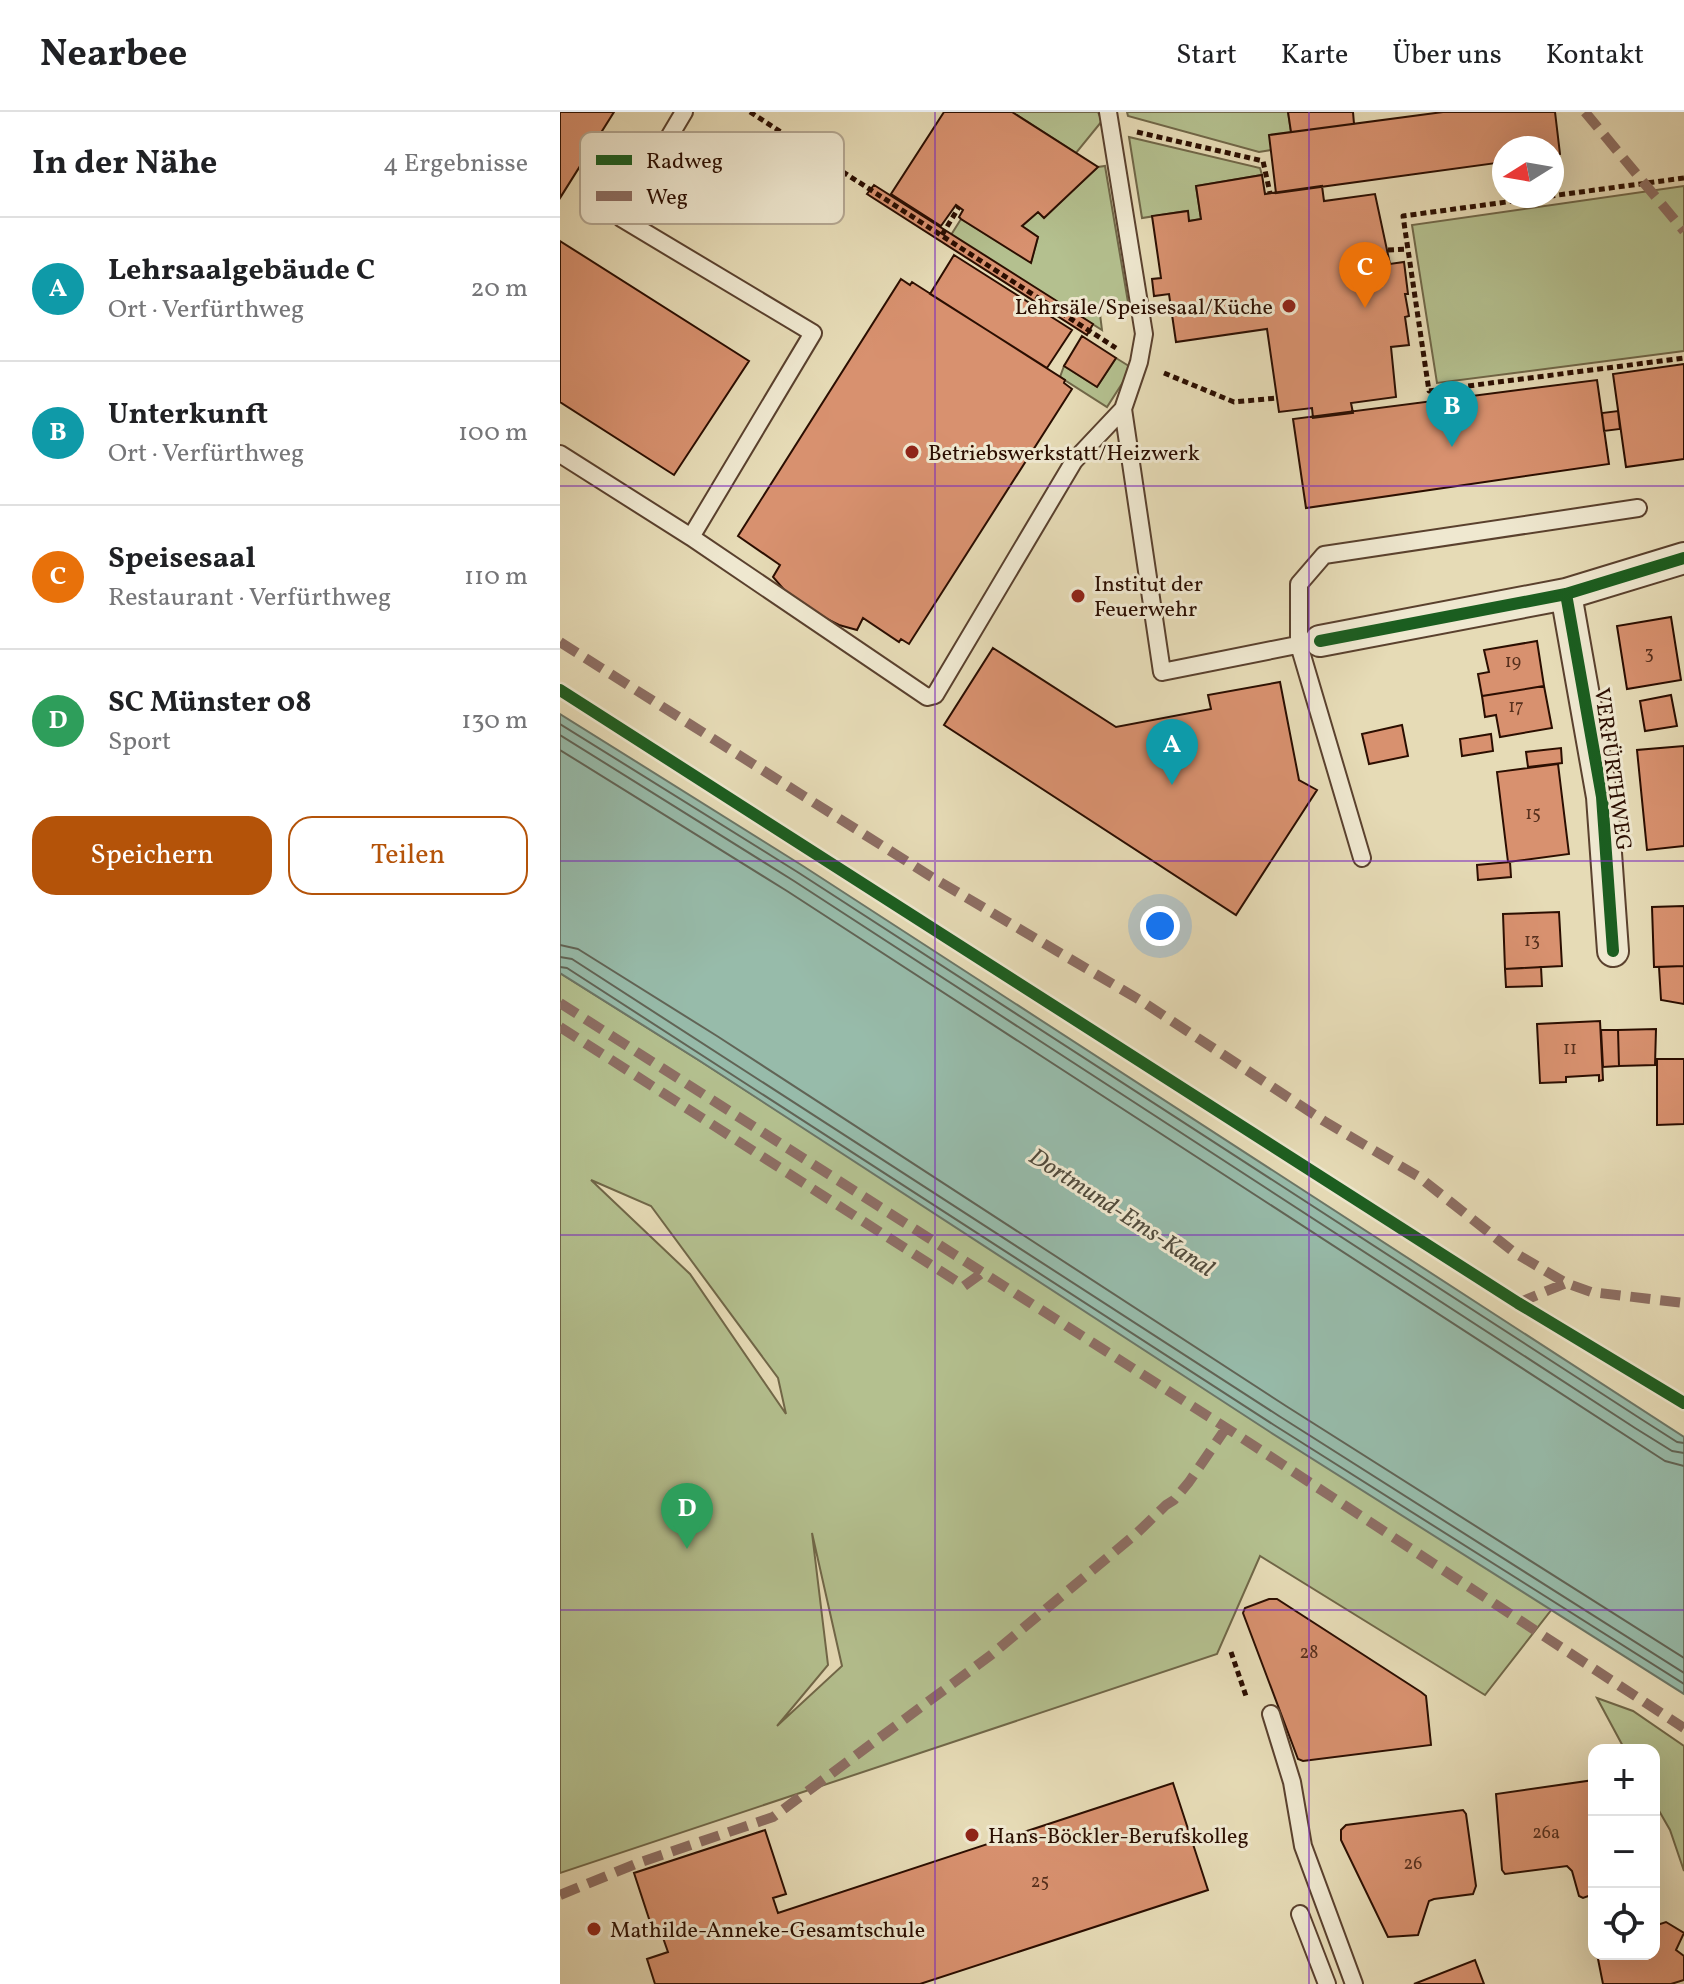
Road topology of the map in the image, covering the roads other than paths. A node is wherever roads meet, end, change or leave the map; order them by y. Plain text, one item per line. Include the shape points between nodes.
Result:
1 (684, 112) edge
2 (1110, 119) edge
3 (672, 132) edge
4 (631, 224) edge
5 (1123, 409) junction
6 (560, 454) edge
7 (1638, 508) dead end
8 (691, 537) junction
9 (1684, 558) edge
10 (1566, 594) junction
11 (1310, 643) junction
12 (1362, 858) dead end
13 (1613, 951) dead end
14 (1271, 1714) dead end
15 (1300, 1914) dead end
16 (1327, 1984) edge
17 (1354, 1984) edge

1 - 3 lane
2 - 5 lane via 1144,334
4 - 8 lane via 813,333
5 - 8 lane via 1074,461 935,695 927,697
5 - 11 lane via 1162,672
6 - 8 lane
7 - 11 lane via 1324,555 1299,584
9 - 10 street
10 - 11 street
10 - 13 street, VERFÜRTHWEG via 1602,797
11 - 12 lane
14 - 17 lane via 1292,1782 1303,1846
15 - 16 lane

